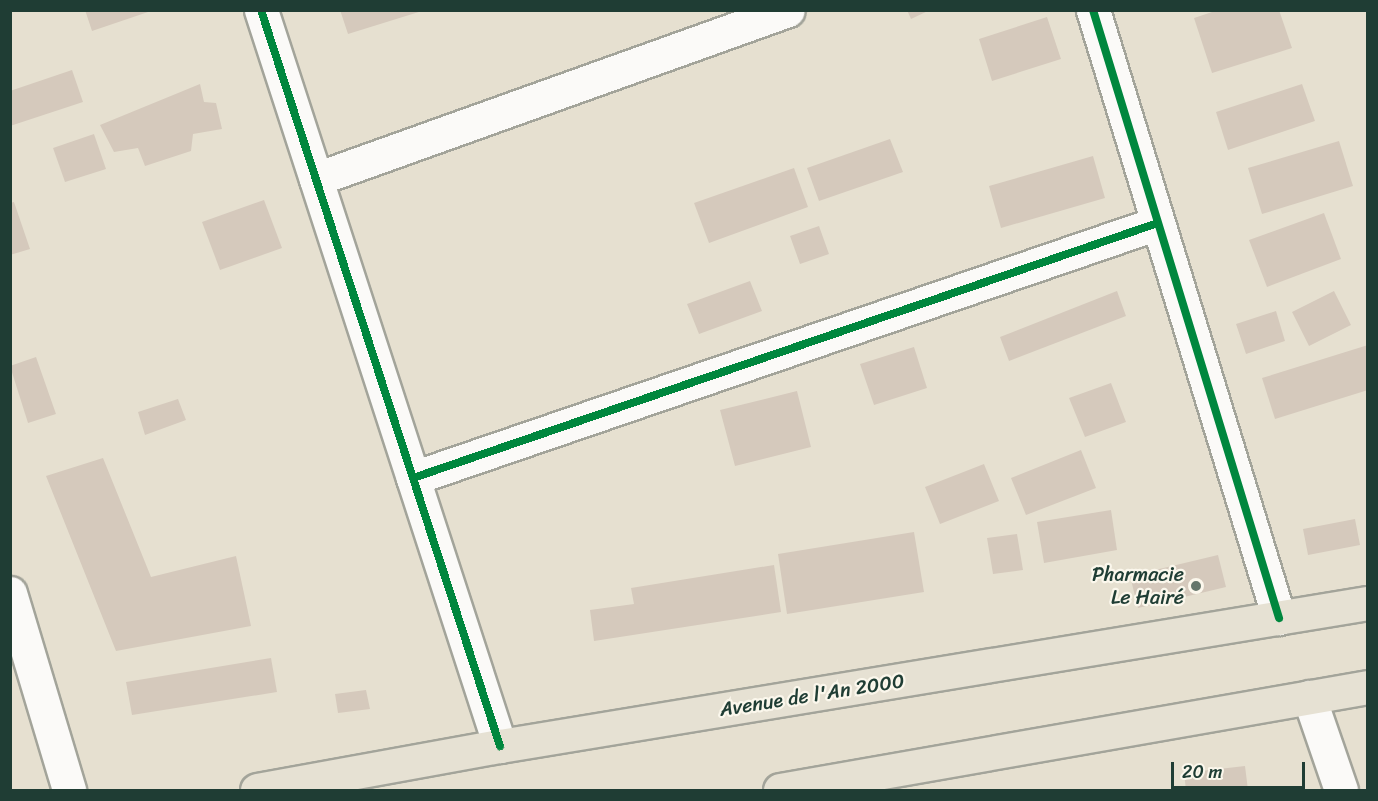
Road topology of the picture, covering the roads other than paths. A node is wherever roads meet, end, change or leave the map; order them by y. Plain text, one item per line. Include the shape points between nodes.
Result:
1 (261, 10) edge
2 (788, 10) edge
3 (1093, 10) edge
4 (316, 179) junction
5 (1158, 223) junction
6 (412, 478) junction
7 (10, 593) edge
8 (1368, 603) edge
9 (1279, 618) junction
10 (1368, 687) edge
11 (1309, 697) junction
12 (500, 746) junction
13 (69, 790) edge
14 (257, 790) edge
15 (780, 790) edge
16 (1341, 790) edge

1 - 4 street
2 - 4 street
3 - 5 street
4 - 6 street
5 - 6 street
5 - 9 street
6 - 12 street
7 - 13 street
8 - 9 main road, Avenue de l'An 2000
9 - 12 main road, Avenue de l'An 2000
10 - 11 main road
11 - 15 main road
11 - 16 street
12 - 14 main road, Avenue de l'An 2000

